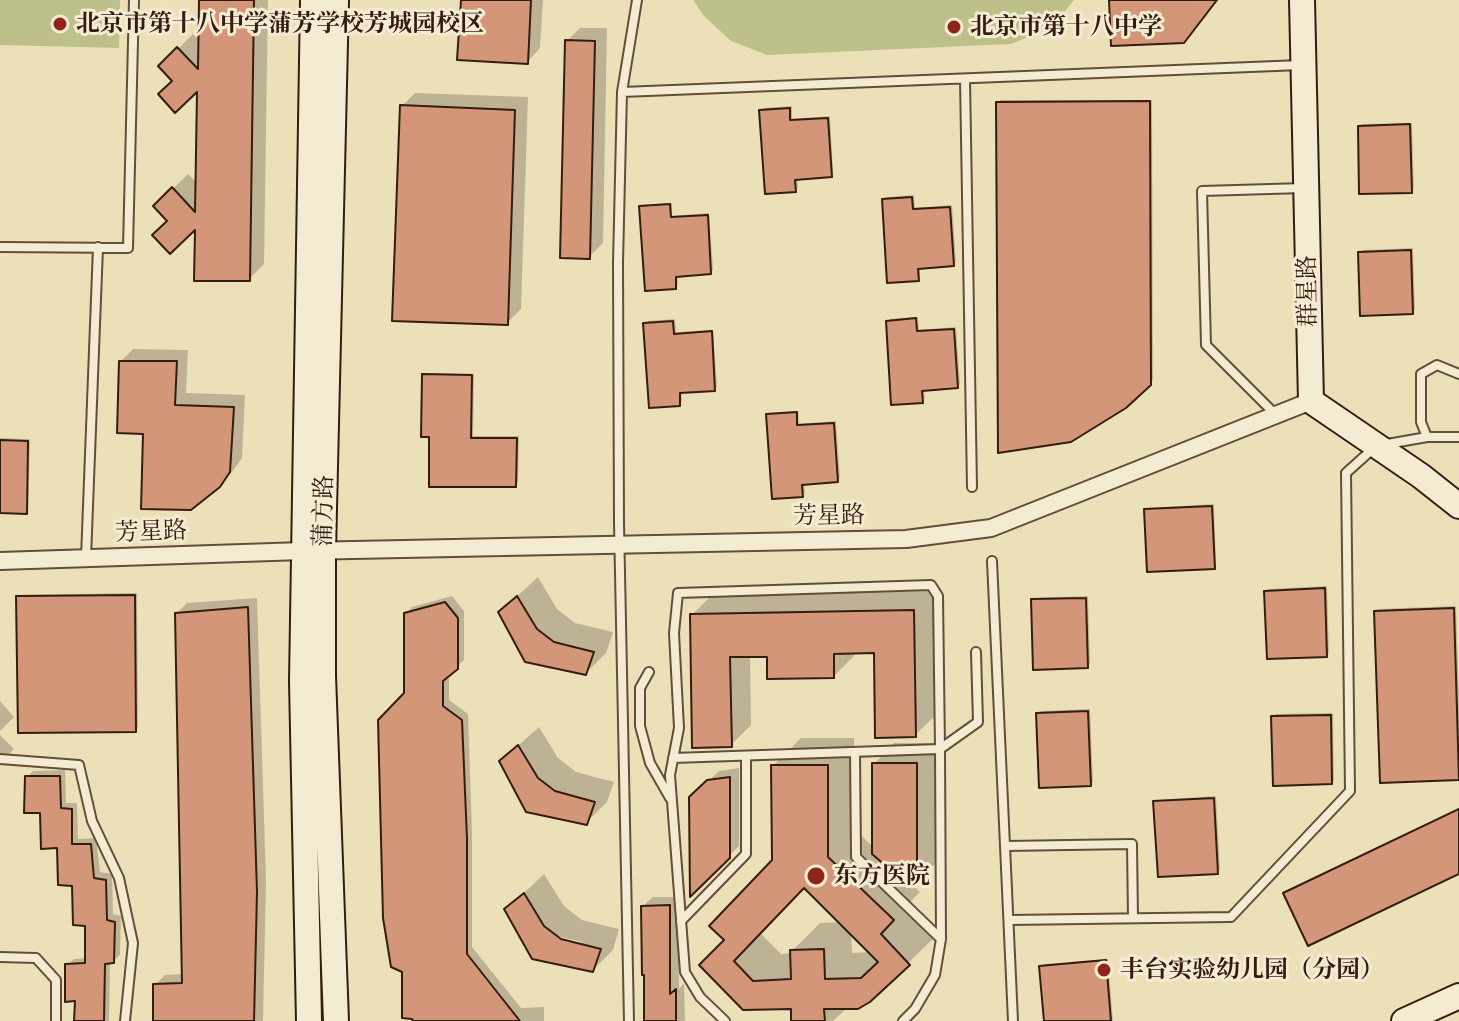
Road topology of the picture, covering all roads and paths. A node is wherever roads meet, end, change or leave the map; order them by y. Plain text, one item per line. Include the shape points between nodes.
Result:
1 (134, 0) edge
2 (313, 0) edge
3 (336, 0) edge
4 (637, 0) edge
5 (1302, 0) edge
6 (1303, 65) junction
7 (965, 79) junction
8 (622, 92) junction
9 (1306, 188) junction
10 (0, 247) edge
11 (98, 247) junction
12 (1459, 374) edge
13 (1311, 401) junction
14 (1275, 415) junction
15 (1427, 437) junction
16 (1459, 437) edge
17 (1376, 446) junction
18 (972, 487) dead end
19 (1459, 506) edge
20 (619, 543) junction
21 (313, 551) junction
22 (86, 558) junction
23 (0, 561) edge
24 (992, 561) dead end
25 (976, 652) dead end
26 (649, 672) dead end
27 (940, 749) junction
28 (855, 752) junction
29 (746, 756) junction
30 (673, 758) junction
31 (0, 759) edge
32 (670, 800) junction
33 (1006, 846) junction
34 (1133, 918) junction
35 (1009, 920) junction
36 (681, 921) junction
37 (941, 939) junction
38 (0, 957) edge
39 (1459, 996) edge
40 (56, 1021) edge
41 (125, 1021) edge
42 (309, 1021) edge
43 (336, 1021) edge
44 (629, 1021) edge
45 (725, 1021) edge
46 (903, 1021) edge
47 (1013, 1021) edge
48 (1404, 1021) edge

1 - 11 lane via 128,248
2 - 21 street, 蒲方路
3 - 21 street, 蒲方路
4 - 8 lane
5 - 6 street, 群星路
6 - 7 lane
6 - 9 street, 群星路
7 - 8 lane
7 - 18 lane
8 - 20 lane
9 - 13 street, 群星路
9 - 14 lane via 1202,191 1206,345
10 - 11 lane
11 - 22 lane
12 - 15 lane via 1437,365 1421,374 1421,422
13 - 14 street, 芳星路
13 - 17 street
14 - 20 street, 芳星路 via 991,528 906,539
15 - 16 lane
15 - 17 lane
17 - 19 street
17 - 34 lane via 1346,473 1350,791 1231,917
20 - 21 street, 芳星路
20 - 44 lane
21 - 22 street, 芳星路
21 - 42 street, 蒲方路 via 302,681
21 - 43 street, 蒲方路
22 - 23 street, 芳星路
24 - 33 lane
25 - 27 lane via 978,722
26 - 32 lane via 640,688 640,726 650,763
27 - 28 lane
27 - 30 lane via 938,596 931,585 694,592 678,593 674,633 679,728
27 - 37 lane
28 - 29 lane
28 - 37 lane via 856,857
29 - 30 lane
29 - 36 lane via 746,854
30 - 32 lane
31 - 41 lane via 79,765 92,821 119,878 133,943
32 - 36 lane
33 - 34 lane via 1132,844
33 - 35 lane
34 - 35 lane
35 - 47 lane
36 - 45 lane via 685,972 700,997
37 - 46 lane via 935,975
38 - 40 lane via 36,958 56,980
39 - 48 street

